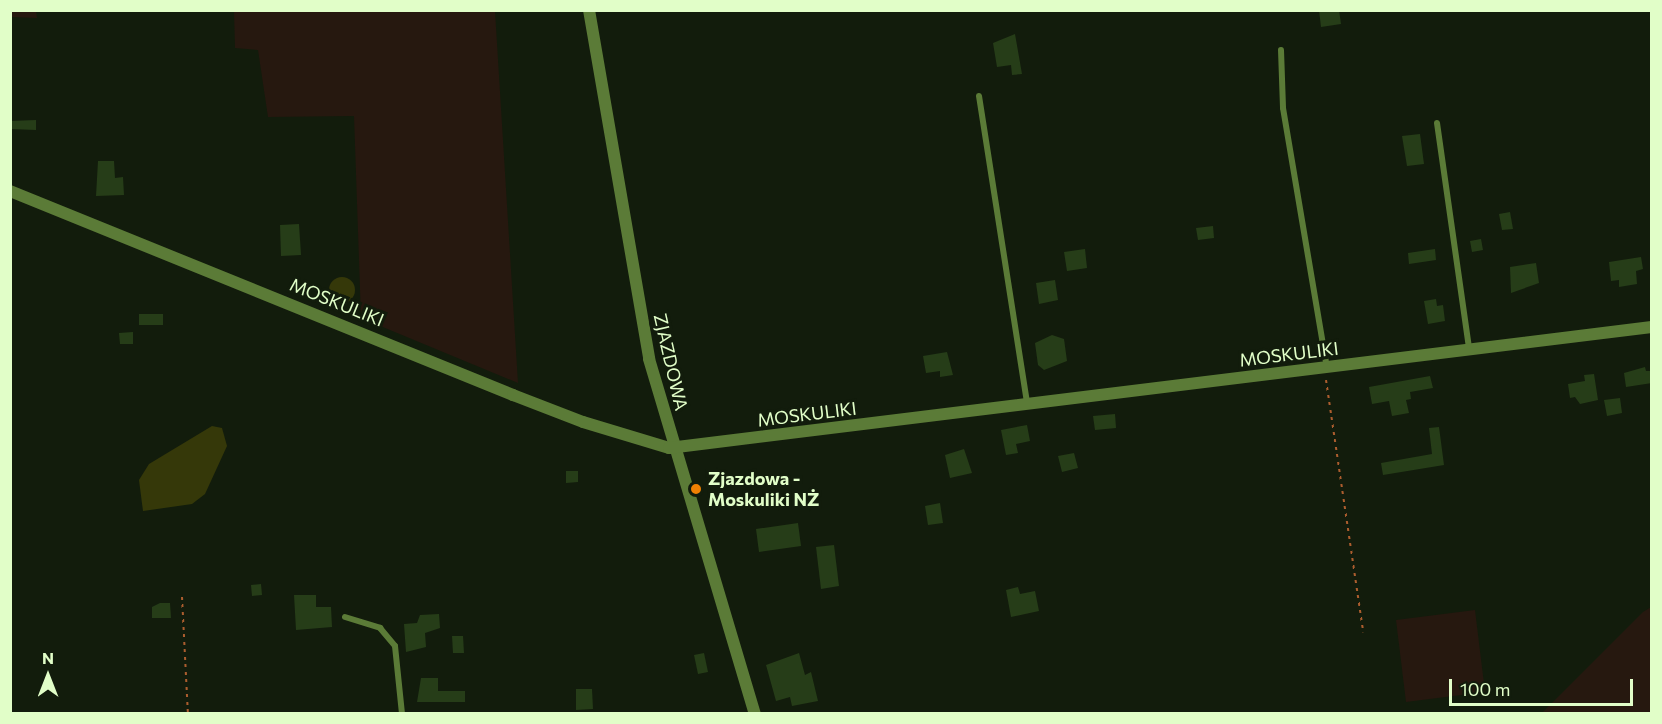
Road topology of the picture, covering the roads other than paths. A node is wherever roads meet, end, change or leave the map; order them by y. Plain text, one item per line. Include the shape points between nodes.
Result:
1 (589, 10) edge
2 (1281, 50) dead end
3 (979, 96) dead end
4 (1437, 123) dead end
5 (10, 191) edge
6 (1652, 327) edge
7 (1469, 349) junction
8 (1326, 368) junction
9 (1027, 404) junction
10 (675, 447) junction
11 (345, 617) dead end
12 (402, 714) edge
13 (755, 714) edge

1 - 10 street, ZJAZDOWA via 645,339
2 - 8 lane via 1283,108
3 - 9 lane
4 - 7 lane
5 - 10 street, MOSKULIKI via 583,422 656,446
6 - 7 street, MOSKULIKI
7 - 8 street, MOSKULIKI
8 - 9 street, MOSKULIKI
9 - 10 street, MOSKULIKI
10 - 13 street, ZJAZDOWA
11 - 12 lane via 380,628 395,646

